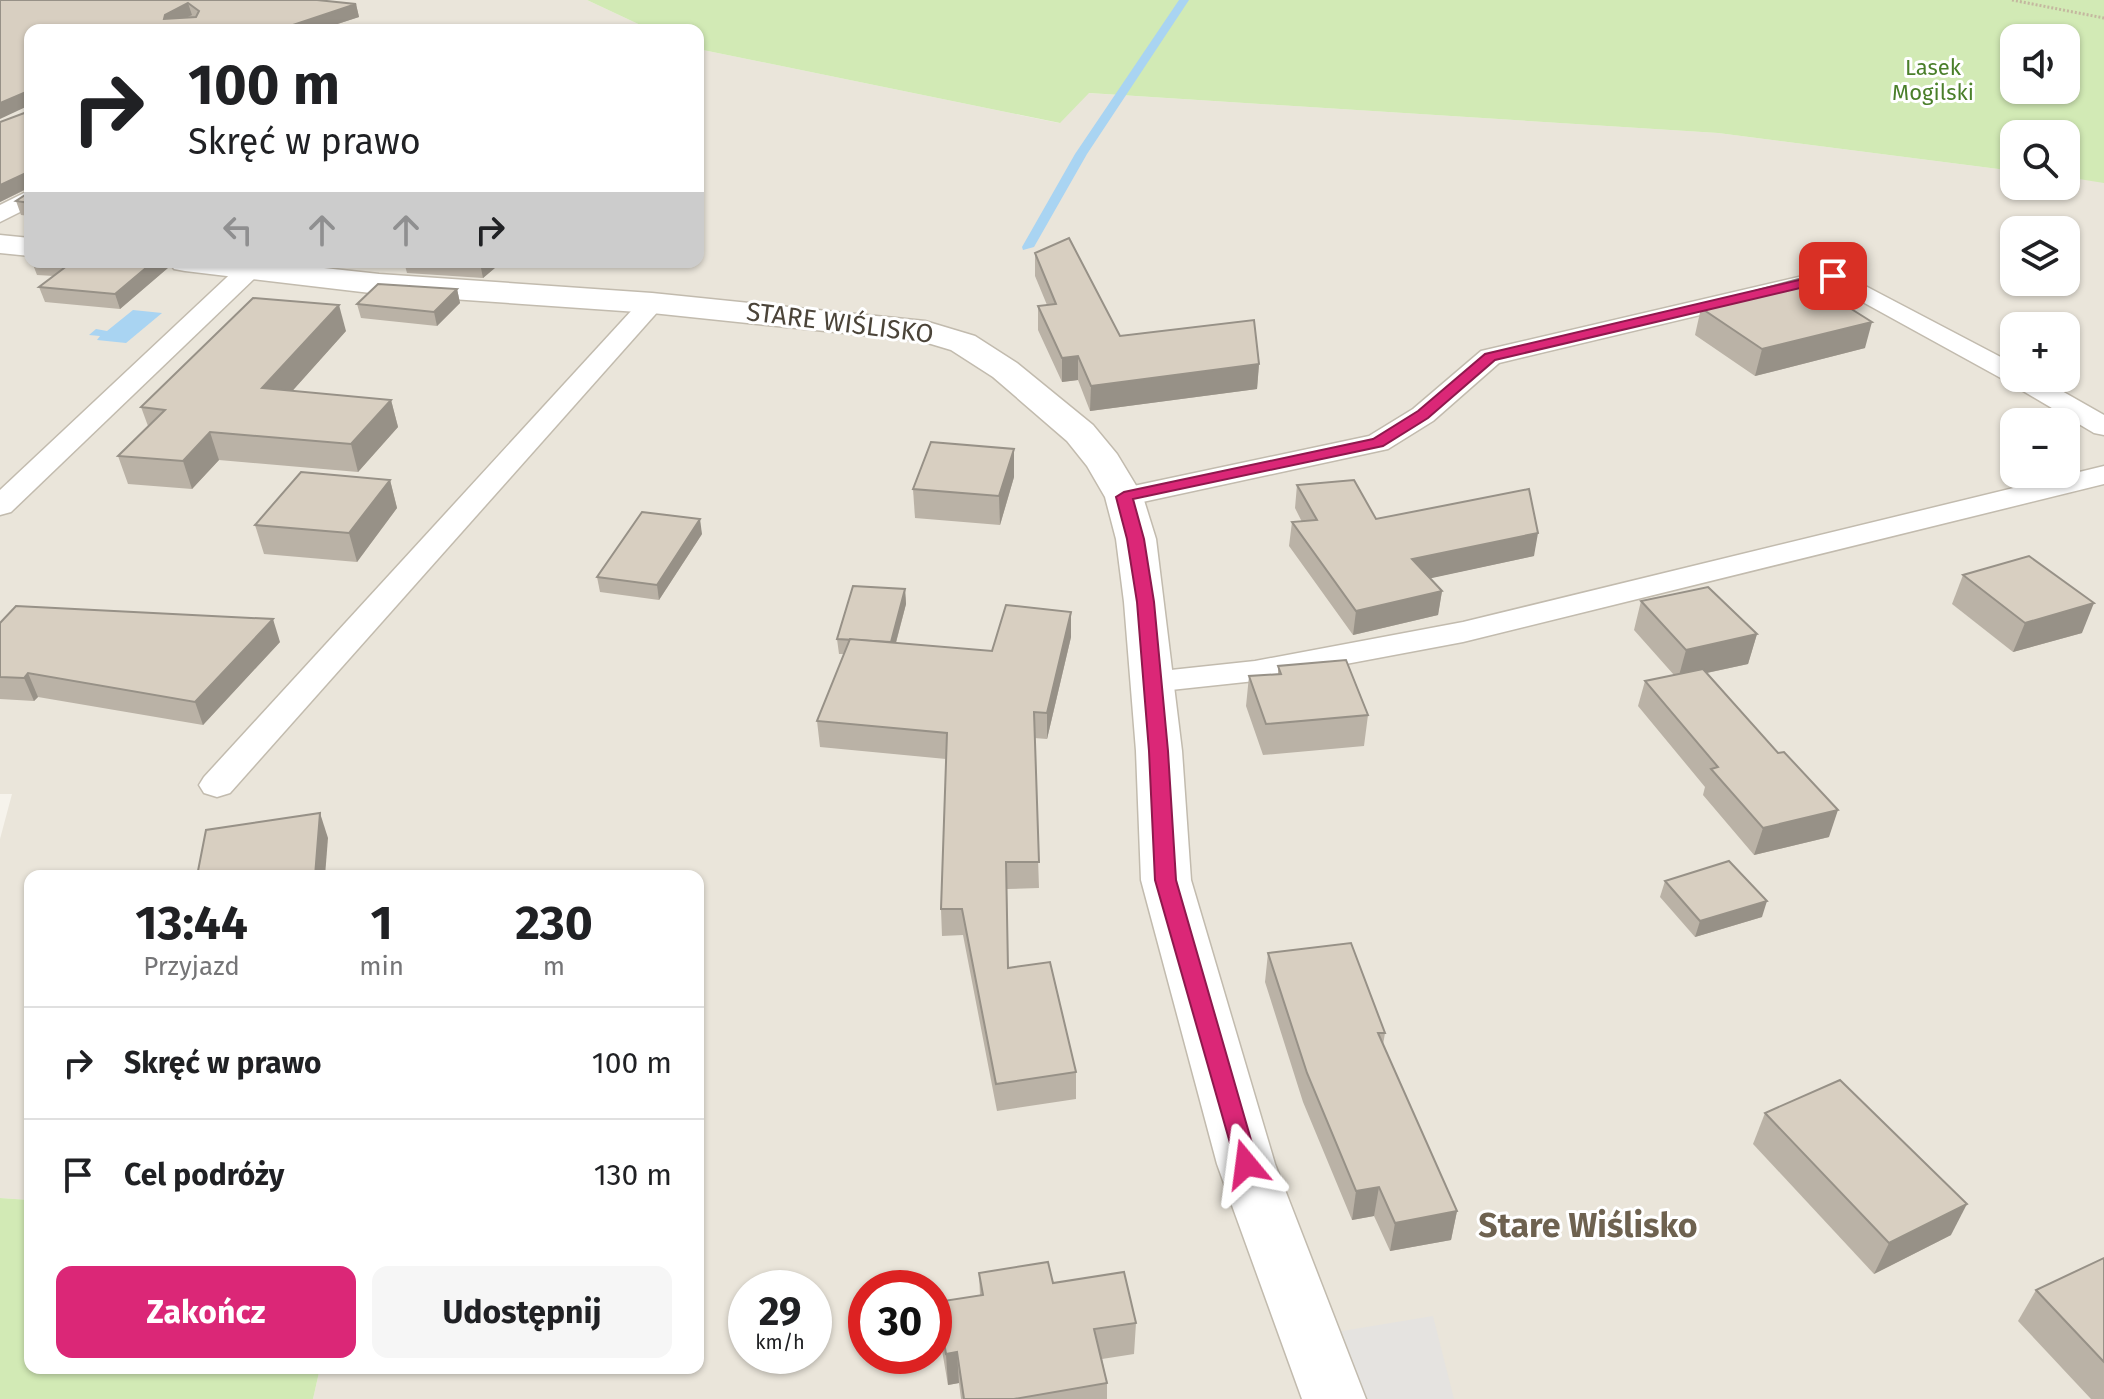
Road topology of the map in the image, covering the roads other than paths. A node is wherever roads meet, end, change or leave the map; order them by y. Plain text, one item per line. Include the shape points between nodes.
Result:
1 (24, 201) edge
2 (0, 215) edge
3 (0, 244) edge
4 (24, 246) edge
5 (241, 268) edge
6 (250, 269) junction
7 (652, 303) junction
8 (2000, 367) edge
9 (2043, 392) edge
10 (2104, 427) edge
11 (2104, 475) edge
12 (1124, 497) junction
13 (0, 506) edge
14 (1152, 682) junction
15 (217, 785) dead end
16 (1334, 1399) edge

1 - 2 lane
3 - 4 street
5 - 6 street, STARE WIŚLISKO
6 - 7 street, STARE WIŚLISKO via 379,284
6 - 13 lane
7 - 12 street, STARE WIŚLISKO via 888,325 955,340 1005,370 1080,433
7 - 15 lane
8 - 12 lane via 1833,276 1490,357 1423,415 1378,443
9 - 10 lane
11 - 14 lane via 1463,632 1255,671
12 - 14 street, STARE WIŚLISKO via 1143,582
14 - 16 street, STARE WIŚLISKO via 1166,880 1246,1164

